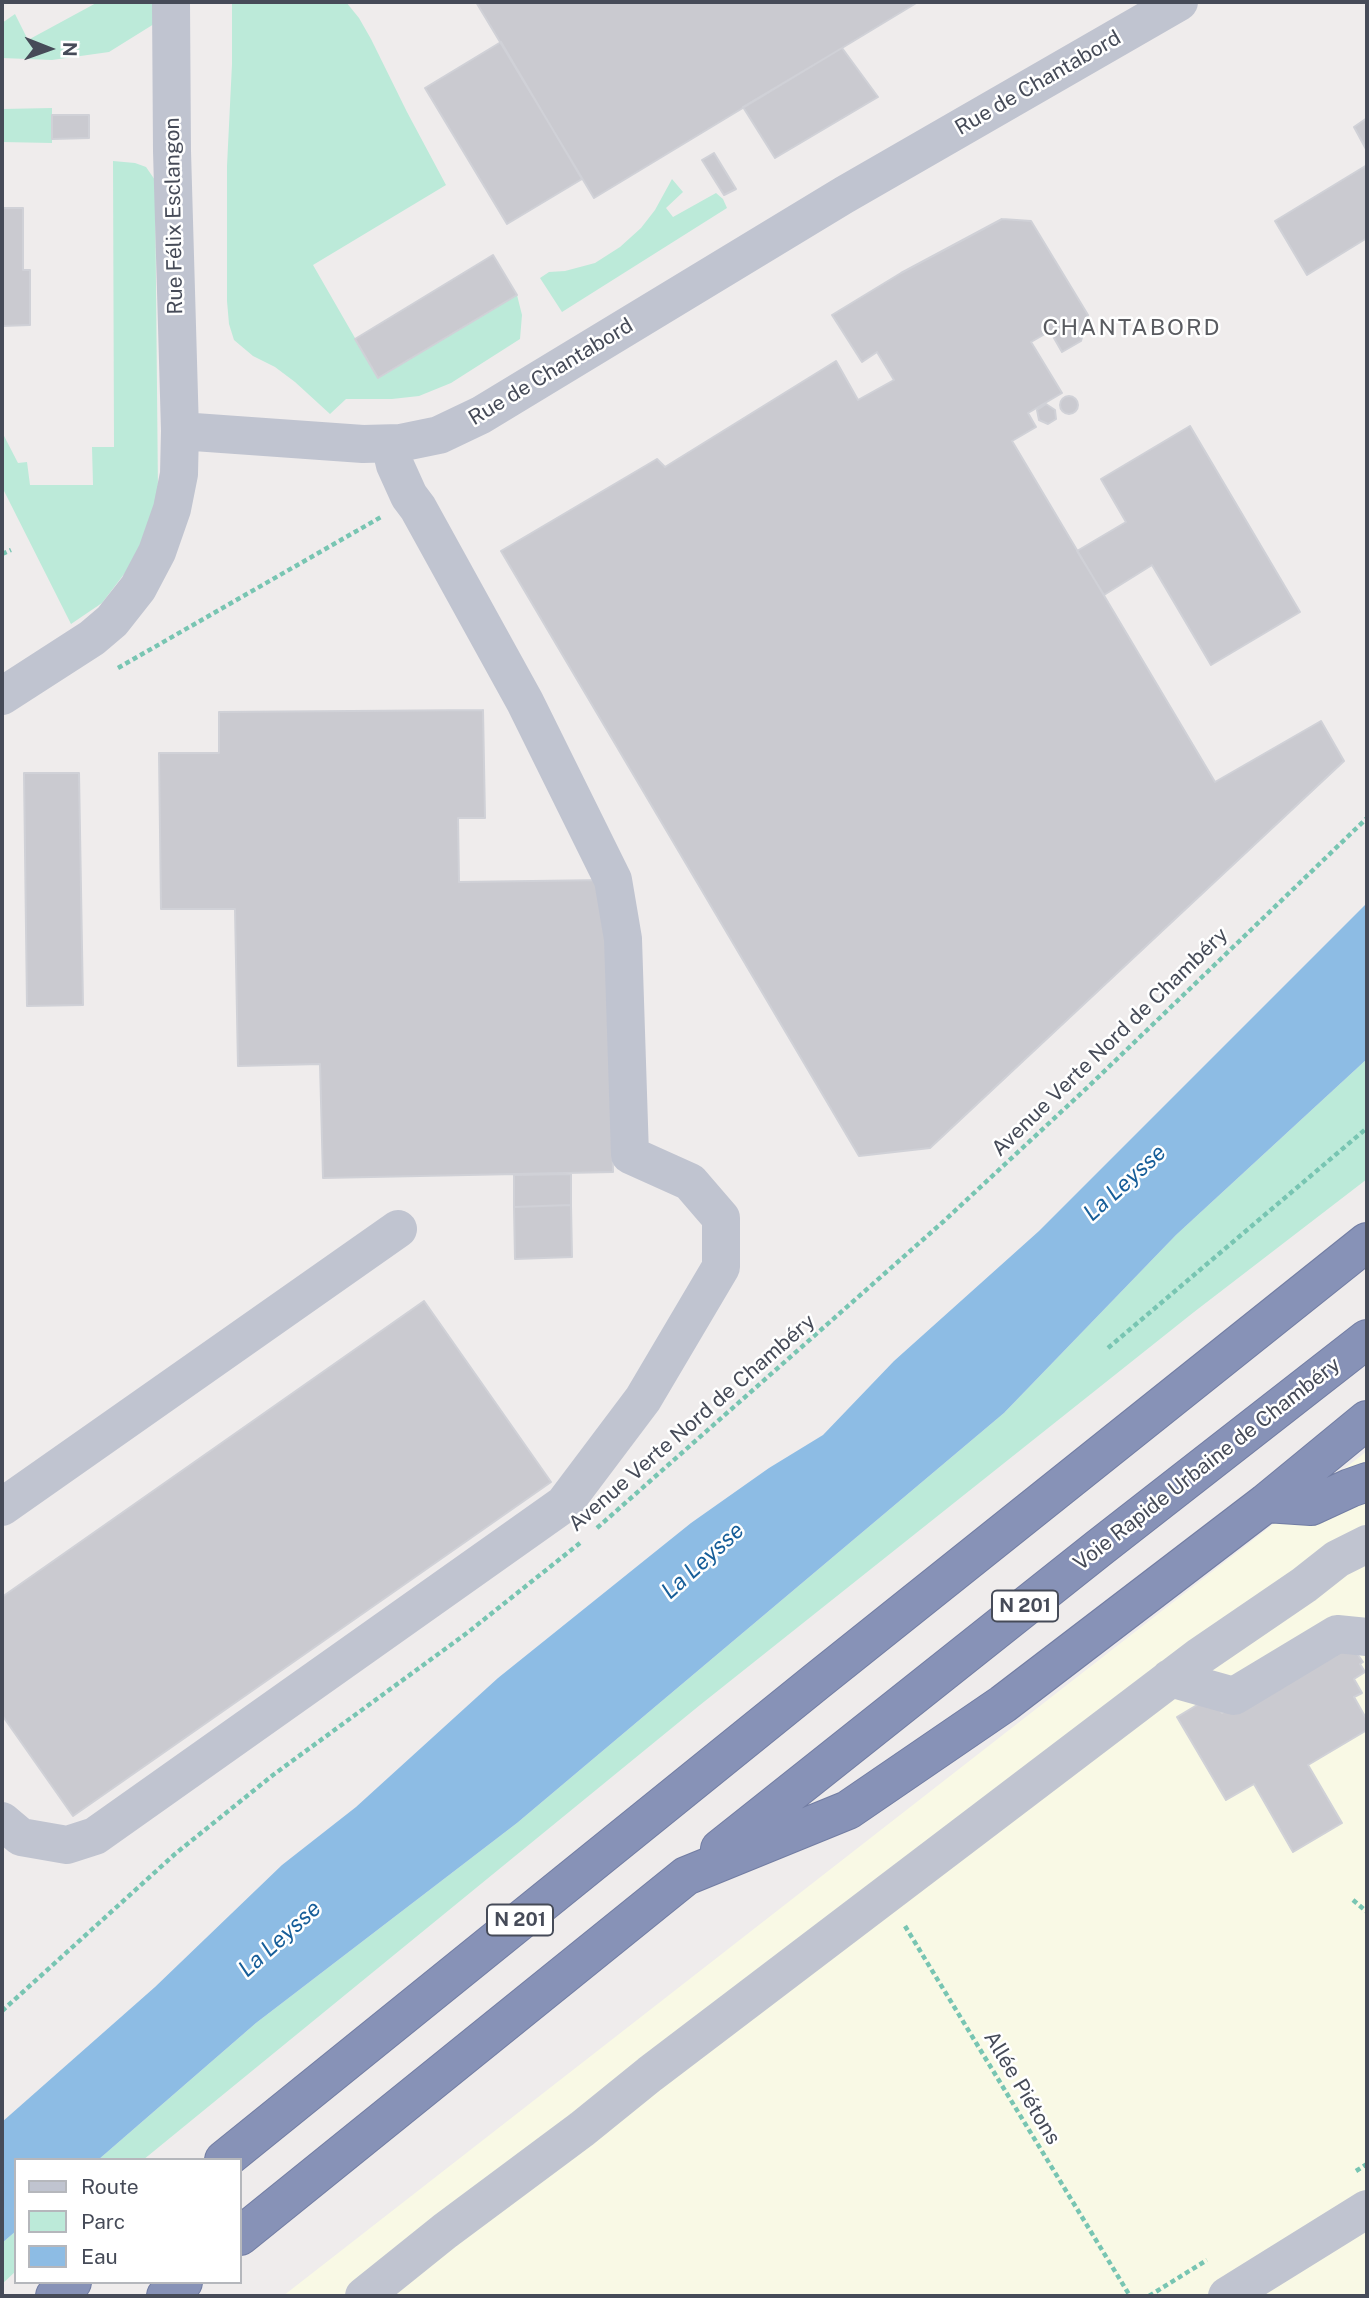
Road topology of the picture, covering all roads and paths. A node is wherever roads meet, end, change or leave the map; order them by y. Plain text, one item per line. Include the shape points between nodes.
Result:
1 (171, 2) edge
2 (1179, 2) edge
3 (180, 431) junction
4 (390, 444) junction
5 (409, 496) junction
6 (10, 550) dead end
7 (2, 554) edge
8 (112, 672) dead end
9 (2, 696) edge
10 (1367, 818) edge
11 (1367, 1128) edge
12 (398, 1229) dead end
13 (1367, 1242) edge
14 (1367, 1339) edge
15 (1108, 1348) dead end
16 (1367, 1420) edge
17 (1361, 1482) edge
18 (1266, 1503) junction
19 (2, 1507) edge
20 (1367, 1544) edge
21 (1364, 1643) edge
22 (1170, 1678) junction
23 (2, 1821) edge
24 (686, 1876) junction
25 (886, 1896) junction
26 (1353, 1900) dead end
27 (1367, 1912) edge
28 (2, 2011) edge
29 (226, 2158) edge
30 (1367, 2209) edge
31 (242, 2234) edge
32 (70, 2284) edge
33 (181, 2284) edge
34 (55, 2296) edge
35 (166, 2296) edge
36 (364, 2296) edge
37 (1130, 2296) edge
38 (1227, 2296) edge

1 - 3 street, Rue Félix Esclangon
2 - 4 street, Rue de Chantabord via 844,195 481,415 439,435
3 - 4 street, Rue de Chantabord
3 - 9 street via 172,509 138,587 113,621 92,638
4 - 5 street
5 - 8 path via 371,524
5 - 23 street via 526,702 613,880 623,939 631,1155 690,1182 721,1218 721,1266 643,1399 564,1504 96,1836 67,1845 21,1837
6 - 7 path
10 - 28 path, Avenue Verte Nord de Chambéry via 944,1221 566,1554 272,1775 175,1854
11 - 15 path
12 - 19 street
13 - 29 highway, N 201
14 - 24 highway, Voie Rapide Urbaine de Chambéry / N 201
16 - 18 highway
17 - 18 highway via 1311,1507
18 - 24 highway via 1003,1704 848,1810
20 - 22 street via 1337,1559
21 - 22 street via 1337,1634 1234,1696
22 - 25 street
24 - 31 highway, N 201
25 - 36 street
25 - 37 path, Allée Piétons
26 - 27 path
30 - 38 street
32 - 34 highway
33 - 35 highway

